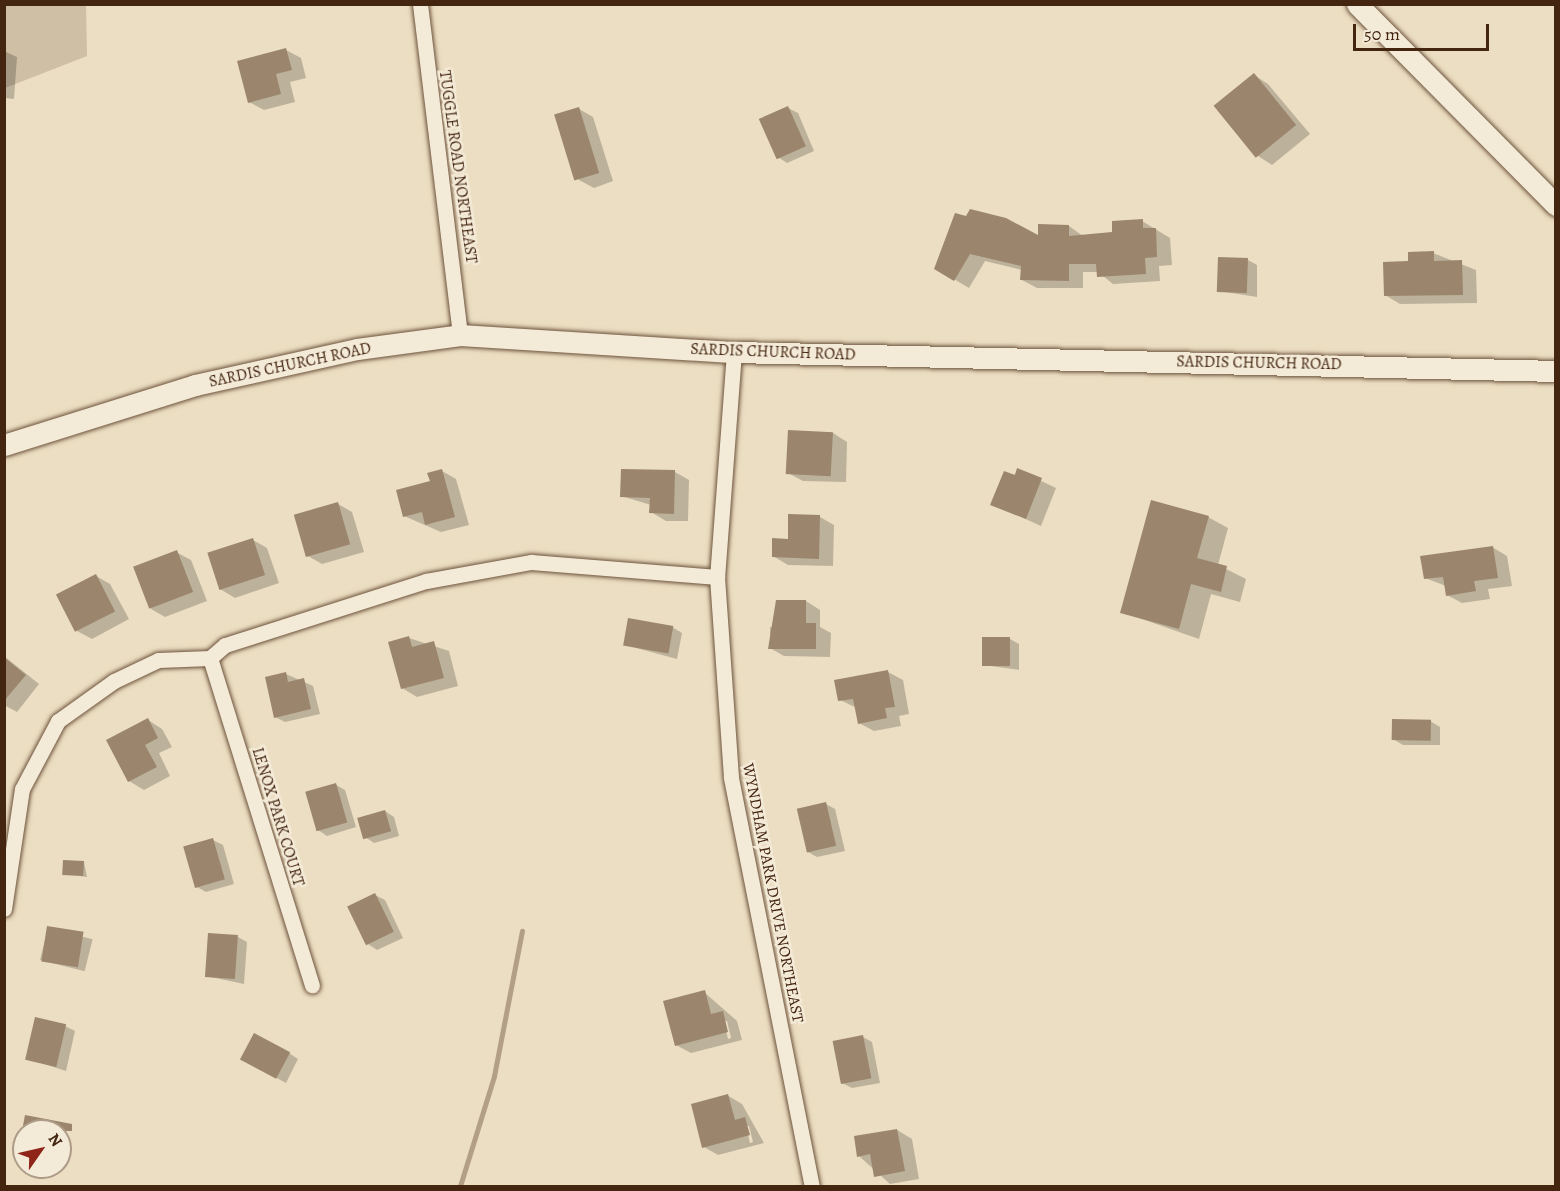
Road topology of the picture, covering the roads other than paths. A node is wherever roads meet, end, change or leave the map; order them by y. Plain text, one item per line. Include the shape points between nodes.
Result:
1 (420, 4) edge
2 (1357, 4) edge
3 (1556, 205) edge
4 (460, 335) junction
5 (734, 352) junction
6 (1556, 371) edge
7 (4, 446) edge
8 (717, 576) junction
9 (210, 658) junction
10 (4, 909) edge
11 (312, 986) dead end
12 (812, 1186) edge

1 - 4 street, TUGGLE ROAD NORTHEAST
2 - 3 street
4 - 5 street, SARDIS CHURCH ROAD
4 - 7 street, SARDIS CHURCH ROAD via 357,349 195,385
5 - 6 street, SARDIS CHURCH ROAD
5 - 8 street, WYNDHAM PARK DRIVE NORTHEAST
8 - 9 street via 531,562 426,581 225,645
8 - 12 street, WYNDHAM PARK DRIVE NORTHEAST via 731,778
9 - 10 street via 158,660 114,681 58,721 22,789
9 - 11 street, LENOX PARK COURT

